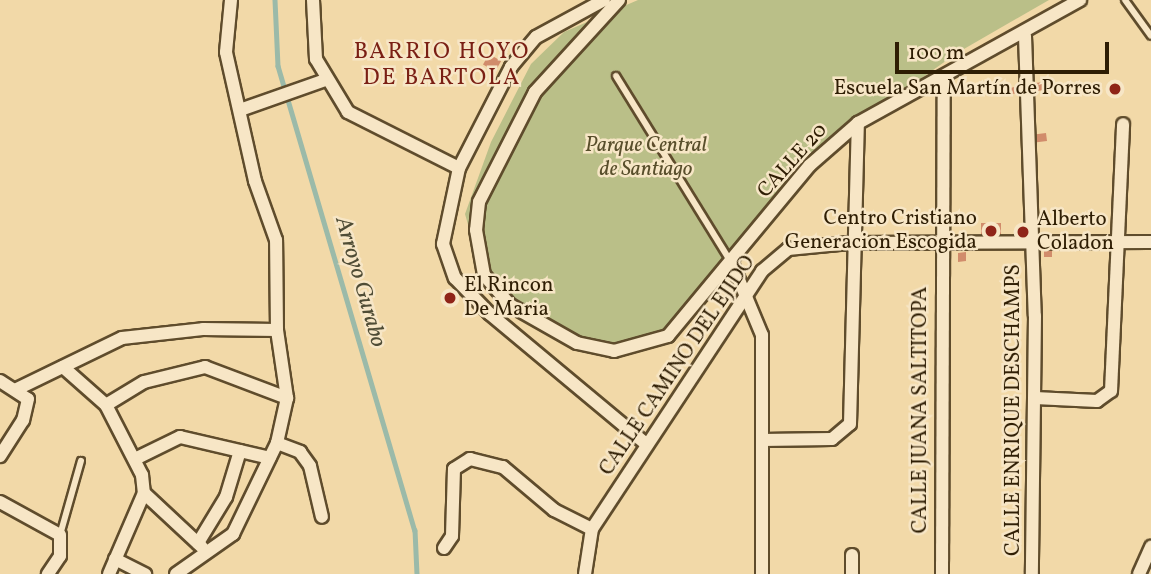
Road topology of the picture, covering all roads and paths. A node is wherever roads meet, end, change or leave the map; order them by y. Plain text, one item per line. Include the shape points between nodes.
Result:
1 (231, 0) edge
2 (313, 0) edge
3 (604, 0) edge
4 (619, 0) edge
5 (1080, 0) edge
6 (1125, 0) edge
7 (1025, 36) junction
8 (1151, 36) edge
9 (616, 76) dead end
10 (944, 79) junction
11 (325, 80) junction
12 (240, 110) junction
13 (858, 123) junction
14 (1123, 124) dead end
15 (459, 168) junction
16 (1118, 240) junction
17 (1151, 242) edge
18 (850, 243) junction
19 (939, 243) junction
20 (1034, 245) junction
21 (732, 263) junction
22 (746, 294) junction
23 (277, 330) junction
24 (63, 368) junction
25 (0, 381) edge
26 (15, 390) junction
27 (287, 398) junction
28 (1035, 398) junction
29 (106, 405) junction
30 (762, 440) junction
31 (277, 443) junction
32 (646, 444) junction
33 (240, 451) junction
34 (0, 456) edge
35 (137, 458) junction
36 (270, 458) junction
37 (81, 461) dead end
38 (144, 492) junction
39 (0, 502) edge
40 (322, 517) dead end
41 (592, 529) junction
42 (54, 531) junction
43 (198, 543) junction
44 (1151, 547) edge
45 (444, 548) dead end
46 (208, 553) junction
47 (852, 555) dead end
48 (116, 559) junction
49 (48, 574) edge
50 (109, 574) edge
51 (145, 574) edge
52 (176, 574) edge
53 (585, 574) edge
54 (762, 574) edge
55 (852, 574) edge
56 (942, 574) edge
57 (1032, 574) edge
58 (1139, 574) edge

1 - 12 street via 226,51
2 - 11 street via 309,20
3 - 15 street via 536,37 523,51
4 - 21 street, CALLE 20 via 561,61 521,115 479,202 478,260 495,289 526,317 577,343 614,351 668,336
5 - 7 street, CALLE 20
6 - 8 lane
7 - 10 street, CALLE 20
7 - 20 street, CALLE ENRIQUE DESCHAMPS
9 - 21 lane via 712,221
10 - 13 street, CALLE 20
10 - 19 street, CALLE JUANA SALTITOPA
11 - 12 street
11 - 15 street via 348,113
12 - 23 street via 276,240
13 - 18 street
13 - 21 street, CALLE 20 via 810,165
14 - 16 street
15 - 32 street via 442,231 455,278
16 - 17 street, CALLE CAMINO DEL EJIDO
16 - 20 street, CALLE CAMINO DEL EJIDO
16 - 28 street via 1111,391 1097,401
18 - 19 street, CALLE CAMINO DEL EJIDO
18 - 22 street, CALLE CAMINO DEL EJIDO via 788,249
18 - 30 street via 850,424 832,439
19 - 20 street, CALLE CAMINO DEL EJIDO
19 - 56 street, CALLE JUANA SALTITOPA
20 - 28 street, CALLE ENRIQUE DESCHAMPS
21 - 22 street
22 - 30 street via 762,335
22 - 32 street, CALLE CAMINO DEL EJIDO
23 - 24 street via 203,329 122,338
23 - 27 street
24 - 26 street
24 - 29 street
25 - 26 street
26 - 34 street via 28,399 23,421
27 - 29 street via 205,368 144,382
27 - 31 street
28 - 57 street, CALLE ENRIQUE DESCHAMPS
29 - 35 street
30 - 54 street
31 - 36 street
31 - 40 street via 300,452 310,466
32 - 41 street, CALLE CAMINO DEL EJIDO
33 - 35 street via 180,437
33 - 36 street
33 - 43 street via 226,497
35 - 38 street
36 - 46 street via 233,534
37 - 42 lane
38 - 43 street
38 - 48 street
39 - 42 street
41 - 45 street via 554,510 503,467 470,459 454,469 452,536
41 - 53 street, CALLE CAMINO DEL EJIDO
42 - 49 street via 60,556
43 - 46 street
44 - 58 street
46 - 52 street
47 - 55 street
48 - 50 street
48 - 51 street

